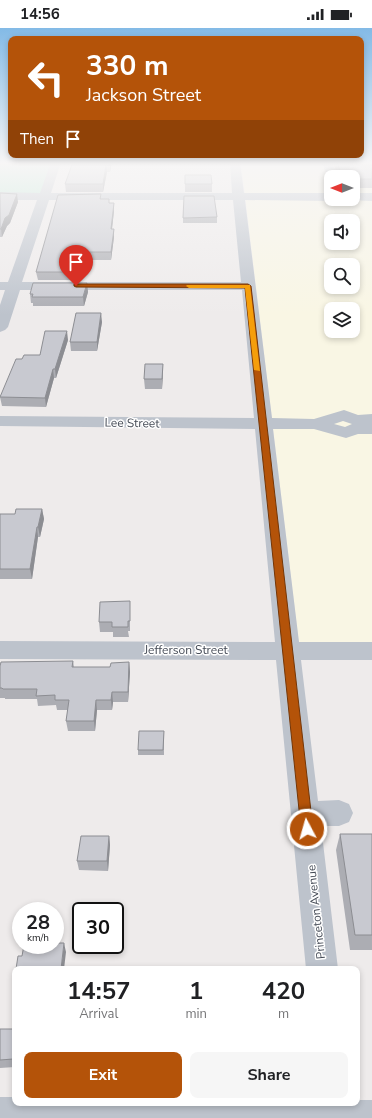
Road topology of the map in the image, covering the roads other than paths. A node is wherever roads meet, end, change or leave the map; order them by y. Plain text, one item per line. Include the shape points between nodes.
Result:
1 (37, 213) edge
2 (241, 213) edge
3 (7, 286) edge
4 (248, 286) junction
5 (0, 327) edge
6 (372, 419) edge
7 (0, 421) edge
8 (263, 424) junction
9 (315, 424) junction
10 (372, 429) edge
11 (0, 650) edge
12 (287, 651) junction
13 (372, 651) edge
14 (339, 813) dead end
15 (305, 814) junction
16 (322, 966) edge
17 (336, 1106) edge
18 (0, 1116) edge
19 (338, 1118) edge
20 (372, 1118) edge

1 - 3 street
2 - 4 street, Princeton Avenue
3 - 4 street
3 - 5 street
4 - 8 street, Princeton Avenue
6 - 9 street via 356,420 344,415
7 - 8 street, Lee Street
8 - 9 street, Lee Street
8 - 12 street, Princeton Avenue
9 - 10 street via 346,433 356,429
11 - 12 street, Jefferson Street
12 - 13 street, Jefferson Street
12 - 15 street, Princeton Avenue
14 - 15 street
15 - 16 street, Princeton Avenue
17 - 19 street
18 - 19 street
19 - 20 street

